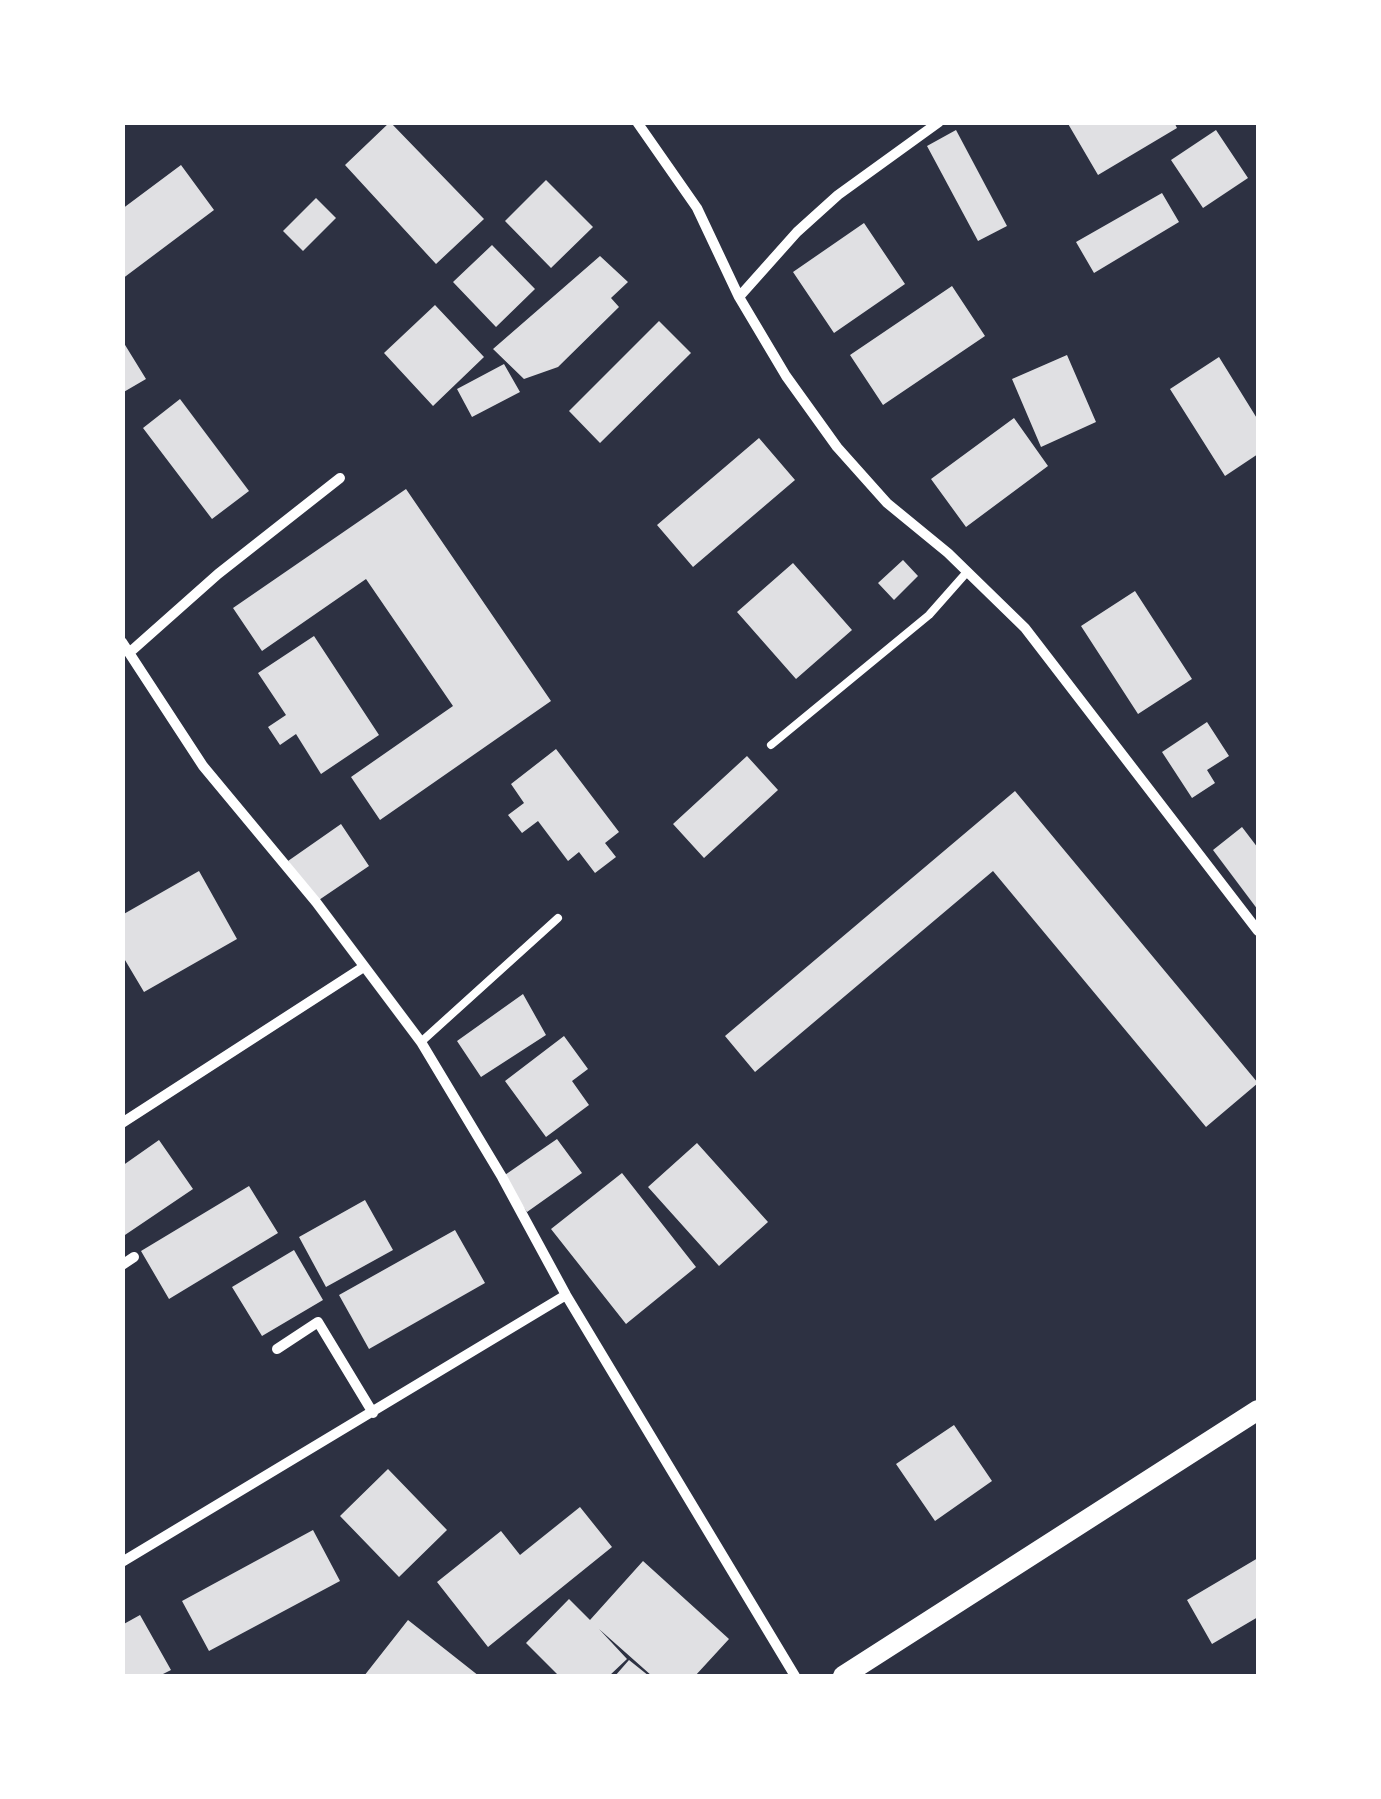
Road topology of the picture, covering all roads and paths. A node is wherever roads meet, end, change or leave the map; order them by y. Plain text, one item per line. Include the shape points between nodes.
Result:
1 (637, 122) edge
2 (938, 122) edge
3 (739, 297) junction
4 (340, 478) dead end
5 (967, 572) junction
6 (126, 648) edge
7 (770, 745) dead end
8 (558, 918) dead end
9 (1258, 931) edge
10 (362, 968) junction
11 (421, 1042) junction
12 (122, 1124) edge
13 (134, 1257) dead end
14 (122, 1265) edge
15 (566, 1296) junction
16 (277, 1349) dead end
17 (1258, 1410) edge
18 (373, 1412) junction
19 (122, 1562) edge
20 (794, 1676) edge
21 (842, 1676) edge

1 - 3 street via 697,208
2 - 3 street via 838,194
3 - 5 street via 837,447 887,503
4 - 6 street
5 - 7 lane via 929,615
5 - 9 street via 1026,628
6 - 10 street via 203,766
8 - 11 lane
10 - 11 street
10 - 12 street
11 - 15 street
13 - 14 street
15 - 18 street
15 - 20 street
16 - 18 street via 318,1322
17 - 21 main road
18 - 19 street

